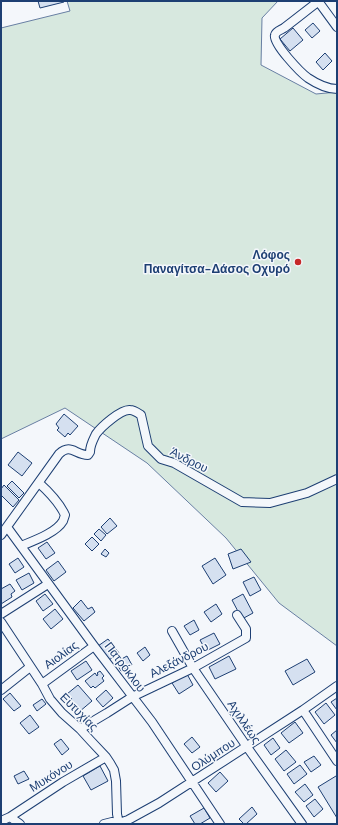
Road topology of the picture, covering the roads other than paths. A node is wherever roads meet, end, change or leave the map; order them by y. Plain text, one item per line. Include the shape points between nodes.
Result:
1 (318, 1) edge
2 (337, 27) edge
3 (337, 89) edge
4 (337, 479) edge
5 (39, 483) junction
6 (7, 527) junction
7 (1, 535) edge
8 (21, 546) junction
9 (48, 584) junction
10 (1, 614) edge
11 (237, 615) dead end
12 (1, 622) edge
13 (172, 631) dead end
14 (94, 646) junction
15 (30, 667) junction
16 (193, 668) junction
17 (42, 684) junction
18 (337, 686) edge
19 (1, 690) edge
20 (132, 697) junction
21 (303, 710) junction
22 (80, 729) junction
23 (247, 747) junction
24 (106, 756) junction
25 (337, 761) edge
26 (193, 782) junction
27 (10, 817) junction
28 (1, 821) edge
29 (20, 824) edge
30 (104, 824) edge
31 (119, 824) edge
32 (220, 824) edge
33 (302, 824) edge

1 - 2 street
1 - 3 street via 276,33 274,39 308,78 321,86
4 - 5 street, Άνδρου via 307,493 270,503 242,502 174,463 161,459 148,446 141,415 133,410 124,410 100,429 90,446 89,454 63,450
5 - 6 street, Άνδρου
5 - 8 street via 65,515 55,529
6 - 7 street, Άνδρου
6 - 8 street, Πατρόκλου
8 - 9 street, Πατρόκλου
9 - 10 street
9 - 14 street, Πατρόκλου
11 - 16 street, Αλεξάνδρου via 246,629 246,638
12 - 15 street, Ευτυχίας
13 - 16 street, Αχιλλέως
14 - 17 street, Αιολίας
14 - 20 street, Πατρόκλου
15 - 17 street, Ευτυχίας
15 - 19 street
16 - 20 street, Αλεξάνδρου
16 - 23 street, Αχιλλέως
17 - 22 street, Ευτυχίας via 55,706
18 - 21 street, Ολύμπου
20 - 22 street, Αλεξάνδρου
20 - 26 street, Πατρόκλου
21 - 23 street, Ολύμπου
21 - 25 street
22 - 24 street, Ευτυχίας
23 - 26 street, Ολύμπου
23 - 33 street, Αχιλλέως
24 - 27 street, Μυκόνου
24 - 31 street, Ευτυχίας via 114,770
26 - 31 street, Ολύμπου
26 - 32 street, Πατρόκλου
27 - 28 street, Μυκόνου
27 - 29 street
30 - 31 street, Ολύμπου

